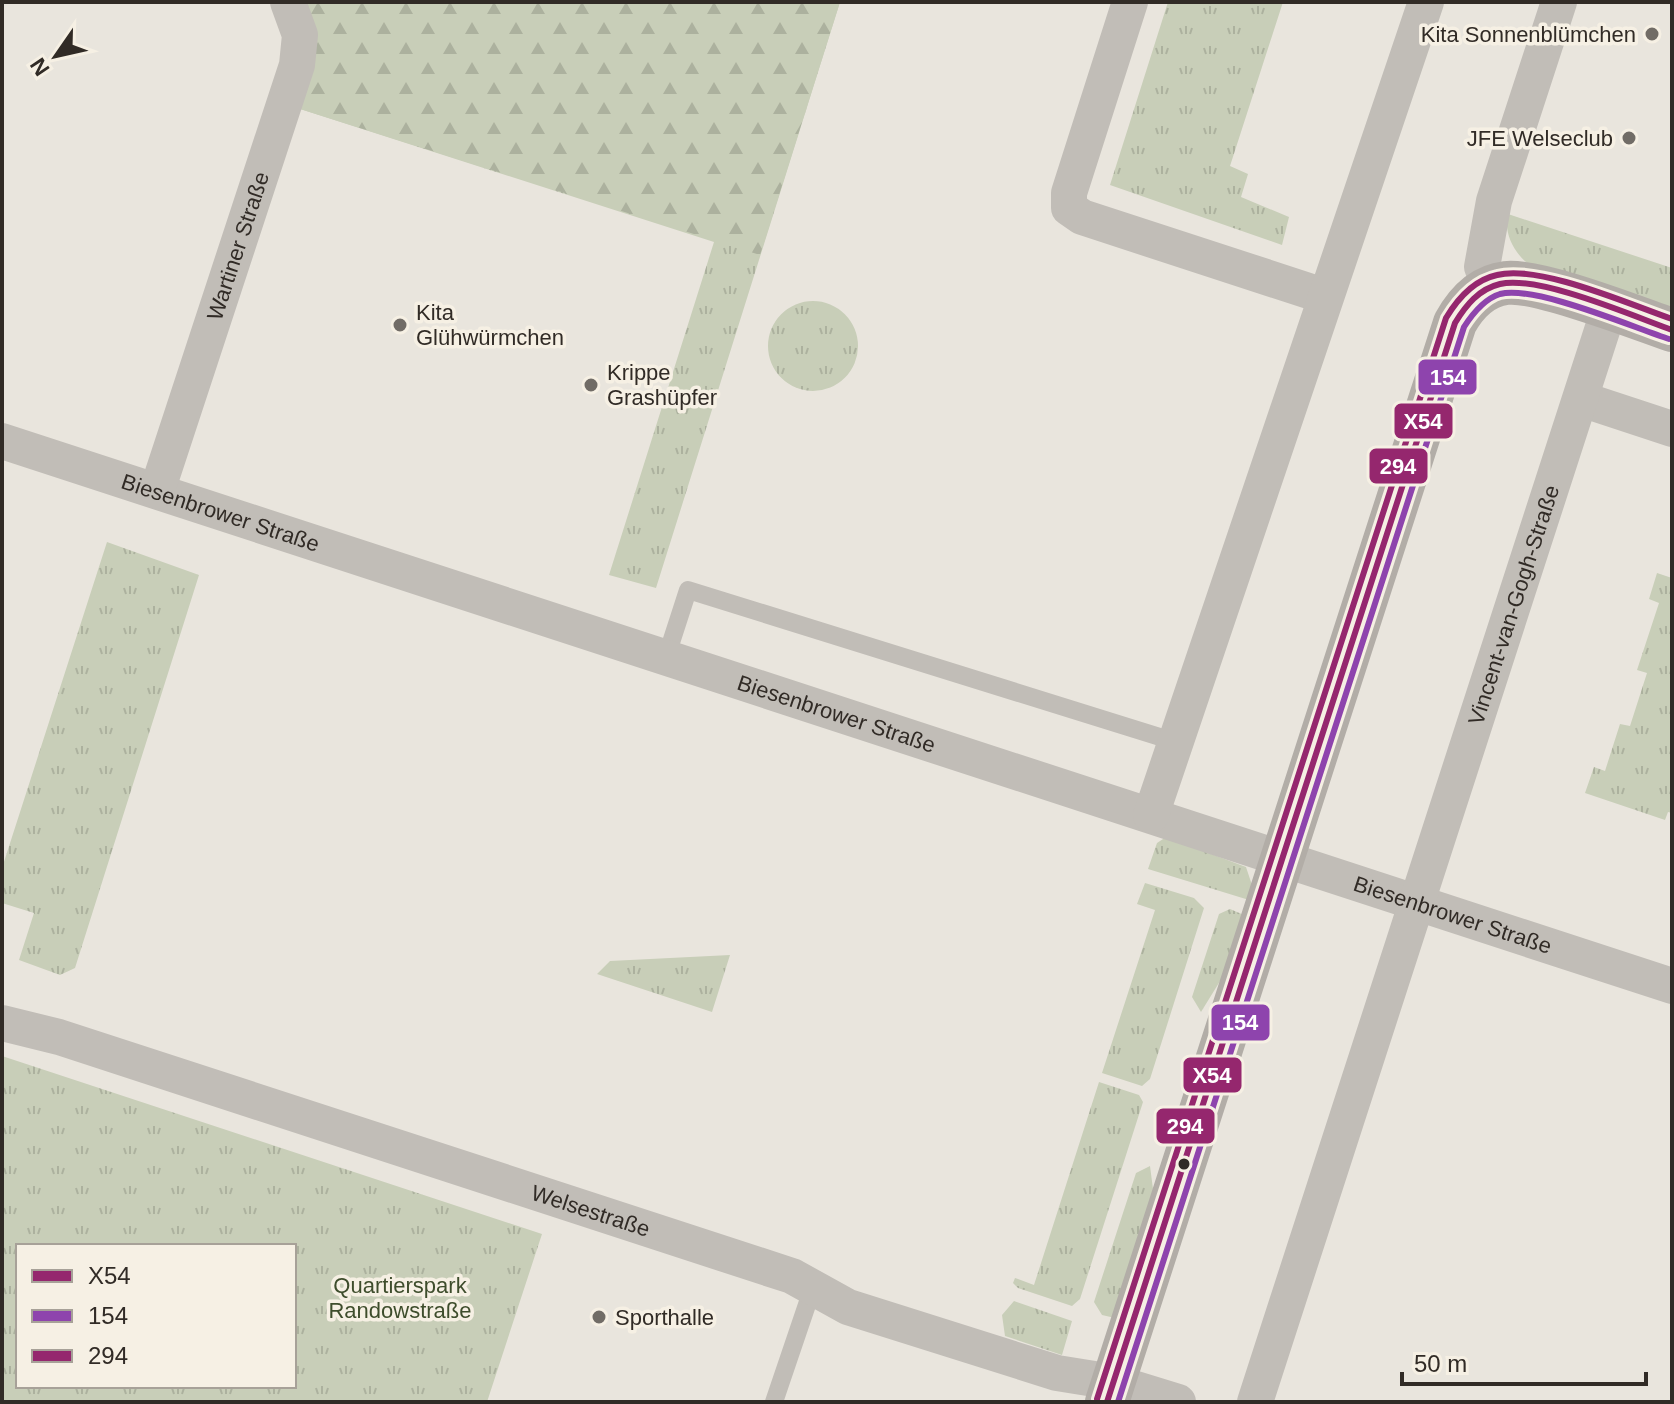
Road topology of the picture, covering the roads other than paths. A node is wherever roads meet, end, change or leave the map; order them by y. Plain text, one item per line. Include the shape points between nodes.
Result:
1 (288, 2) edge
2 (1130, 2) edge
3 (1426, 2) edge
4 (1559, 2) edge
5 (1492, 286) junction
6 (1324, 296) junction
7 (1609, 309) junction
8 (1672, 330) edge
9 (1581, 399) junction
10 (1672, 429) edge
11 (2, 441) edge
12 (157, 491) junction
13 (666, 658) junction
14 (1176, 742) junction
15 (1151, 815) junction
16 (1283, 859) junction
17 (1417, 905) junction
18 (1672, 986) edge
19 (2, 1023) edge
20 (813, 1287) junction
21 (1110, 1392) edge
22 (774, 1402) edge
23 (1178, 1402) edge
24 (1255, 1402) edge

1 - 12 street, Wartiner Straße via 300,35 297,65
2 - 6 street via 1069,193 1069,208 1082,217
3 - 6 street
4 - 5 street via 1494,201 1482,267
5 - 7 street via 1532,285
5 - 16 street via 1464,307 1449,340
6 - 14 street
7 - 8 street
7 - 9 street, Vincent-van-Gogh-Straße
9 - 10 street
9 - 17 street, Vincent-van-Gogh-Straße
11 - 12 street, Biesenbrower Straße
12 - 13 street, Biesenbrower Straße
13 - 14 lane via 688,590
13 - 15 street, Biesenbrower Straße
14 - 15 street
15 - 16 street, Biesenbrower Straße
16 - 17 street, Biesenbrower Straße
16 - 21 street
17 - 18 street, Biesenbrower Straße
17 - 24 street, Vincent-van-Gogh-Straße
19 - 20 street, Welsestraße via 500,1179
20 - 21 street, Welsestraße via 848,1307
20 - 22 lane
21 - 23 street, Welsestraße

